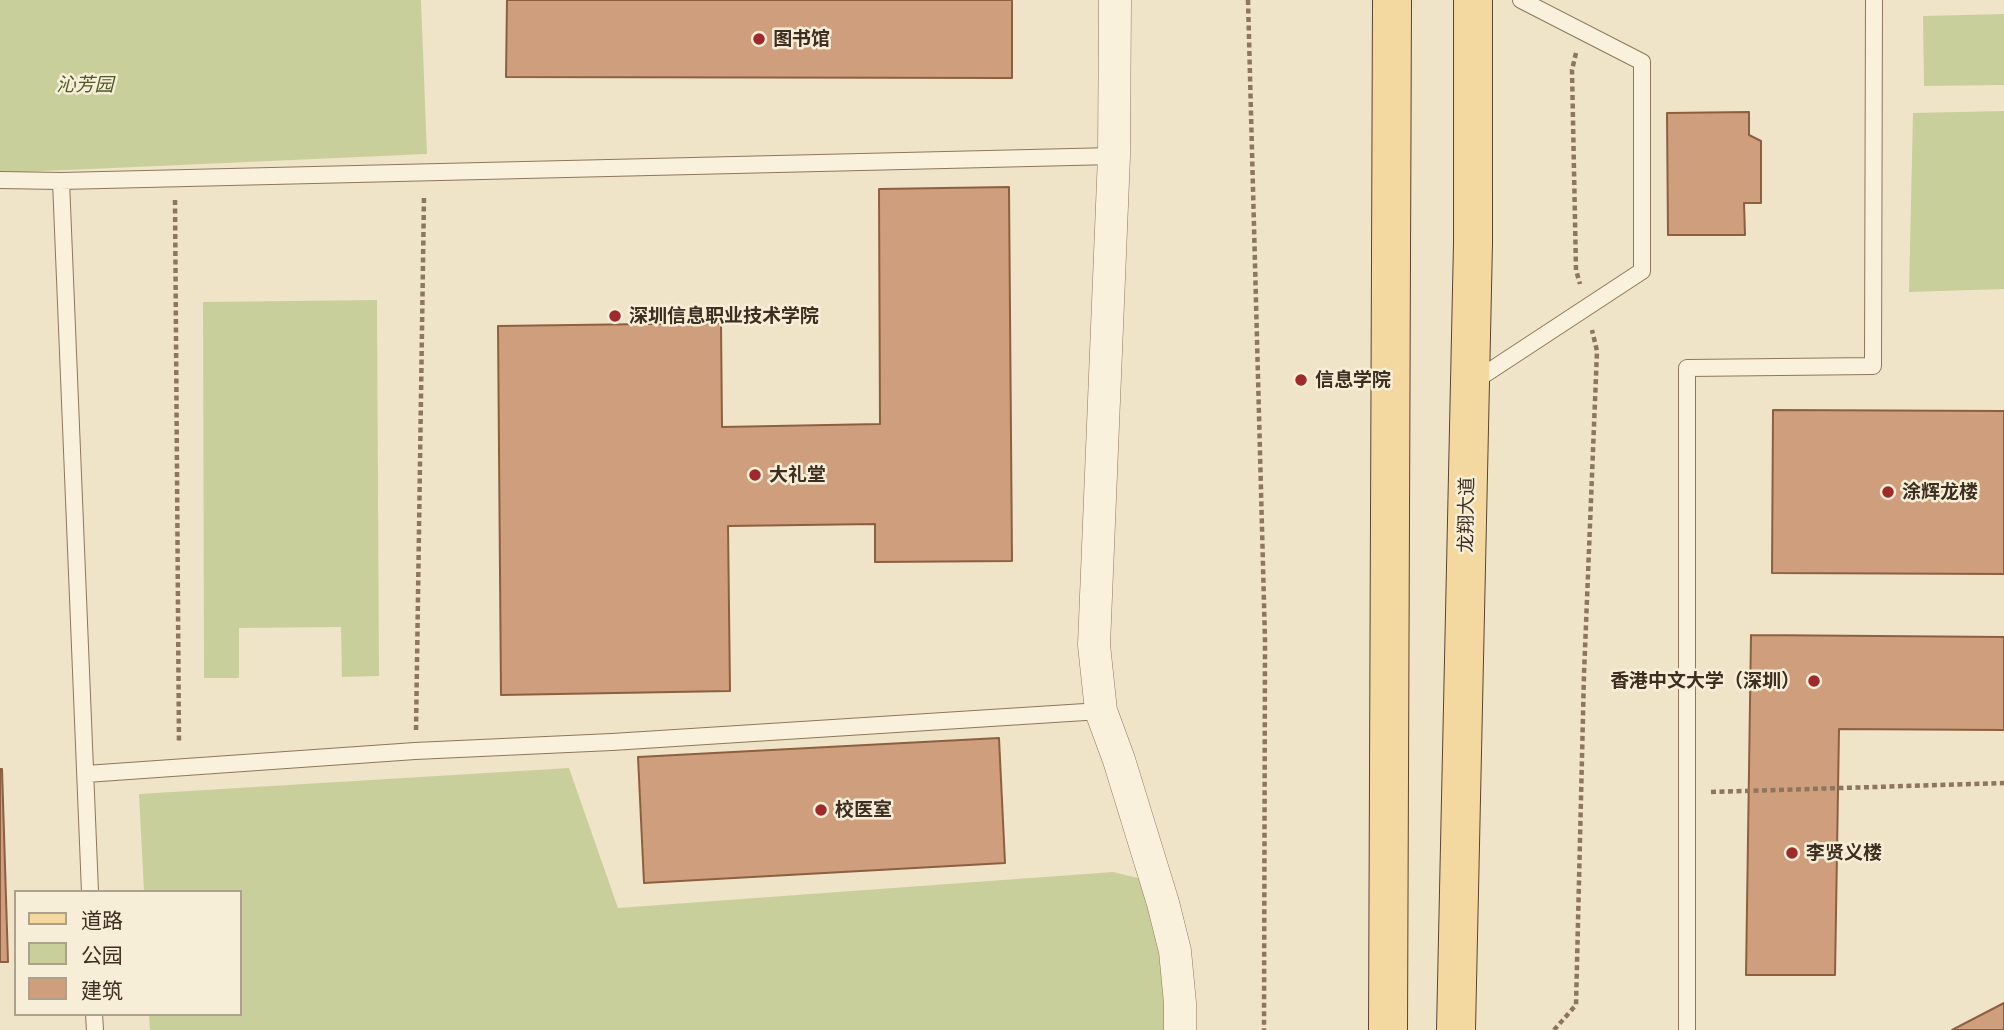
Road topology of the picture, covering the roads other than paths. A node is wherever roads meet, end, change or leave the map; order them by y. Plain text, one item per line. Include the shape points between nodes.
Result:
1 (1115, 0) edge
2 (1392, 0) edge
3 (1473, 0) edge
4 (1521, 0) edge
5 (1874, 0) edge
6 (1114, 156) junction
7 (0, 180) edge
8 (61, 181) junction
9 (1471, 383) junction
10 (1101, 711) junction
11 (86, 774) junction
12 (90, 890) edge
13 (1180, 1030) edge
14 (1388, 1030) edge
15 (1456, 1030) edge
16 (1687, 1030) edge

1 - 6 street
2 - 14 main road
3 - 9 main road, 龙翔大道
4 - 9 lane via 1642,62 1642,271
5 - 16 lane via 1873,366 1687,368
6 - 8 lane
6 - 10 street via 1094,645
7 - 8 lane
8 - 11 lane
9 - 15 main road, 龙翔大道
10 - 11 lane
10 - 13 street via 1175,951
11 - 12 lane

